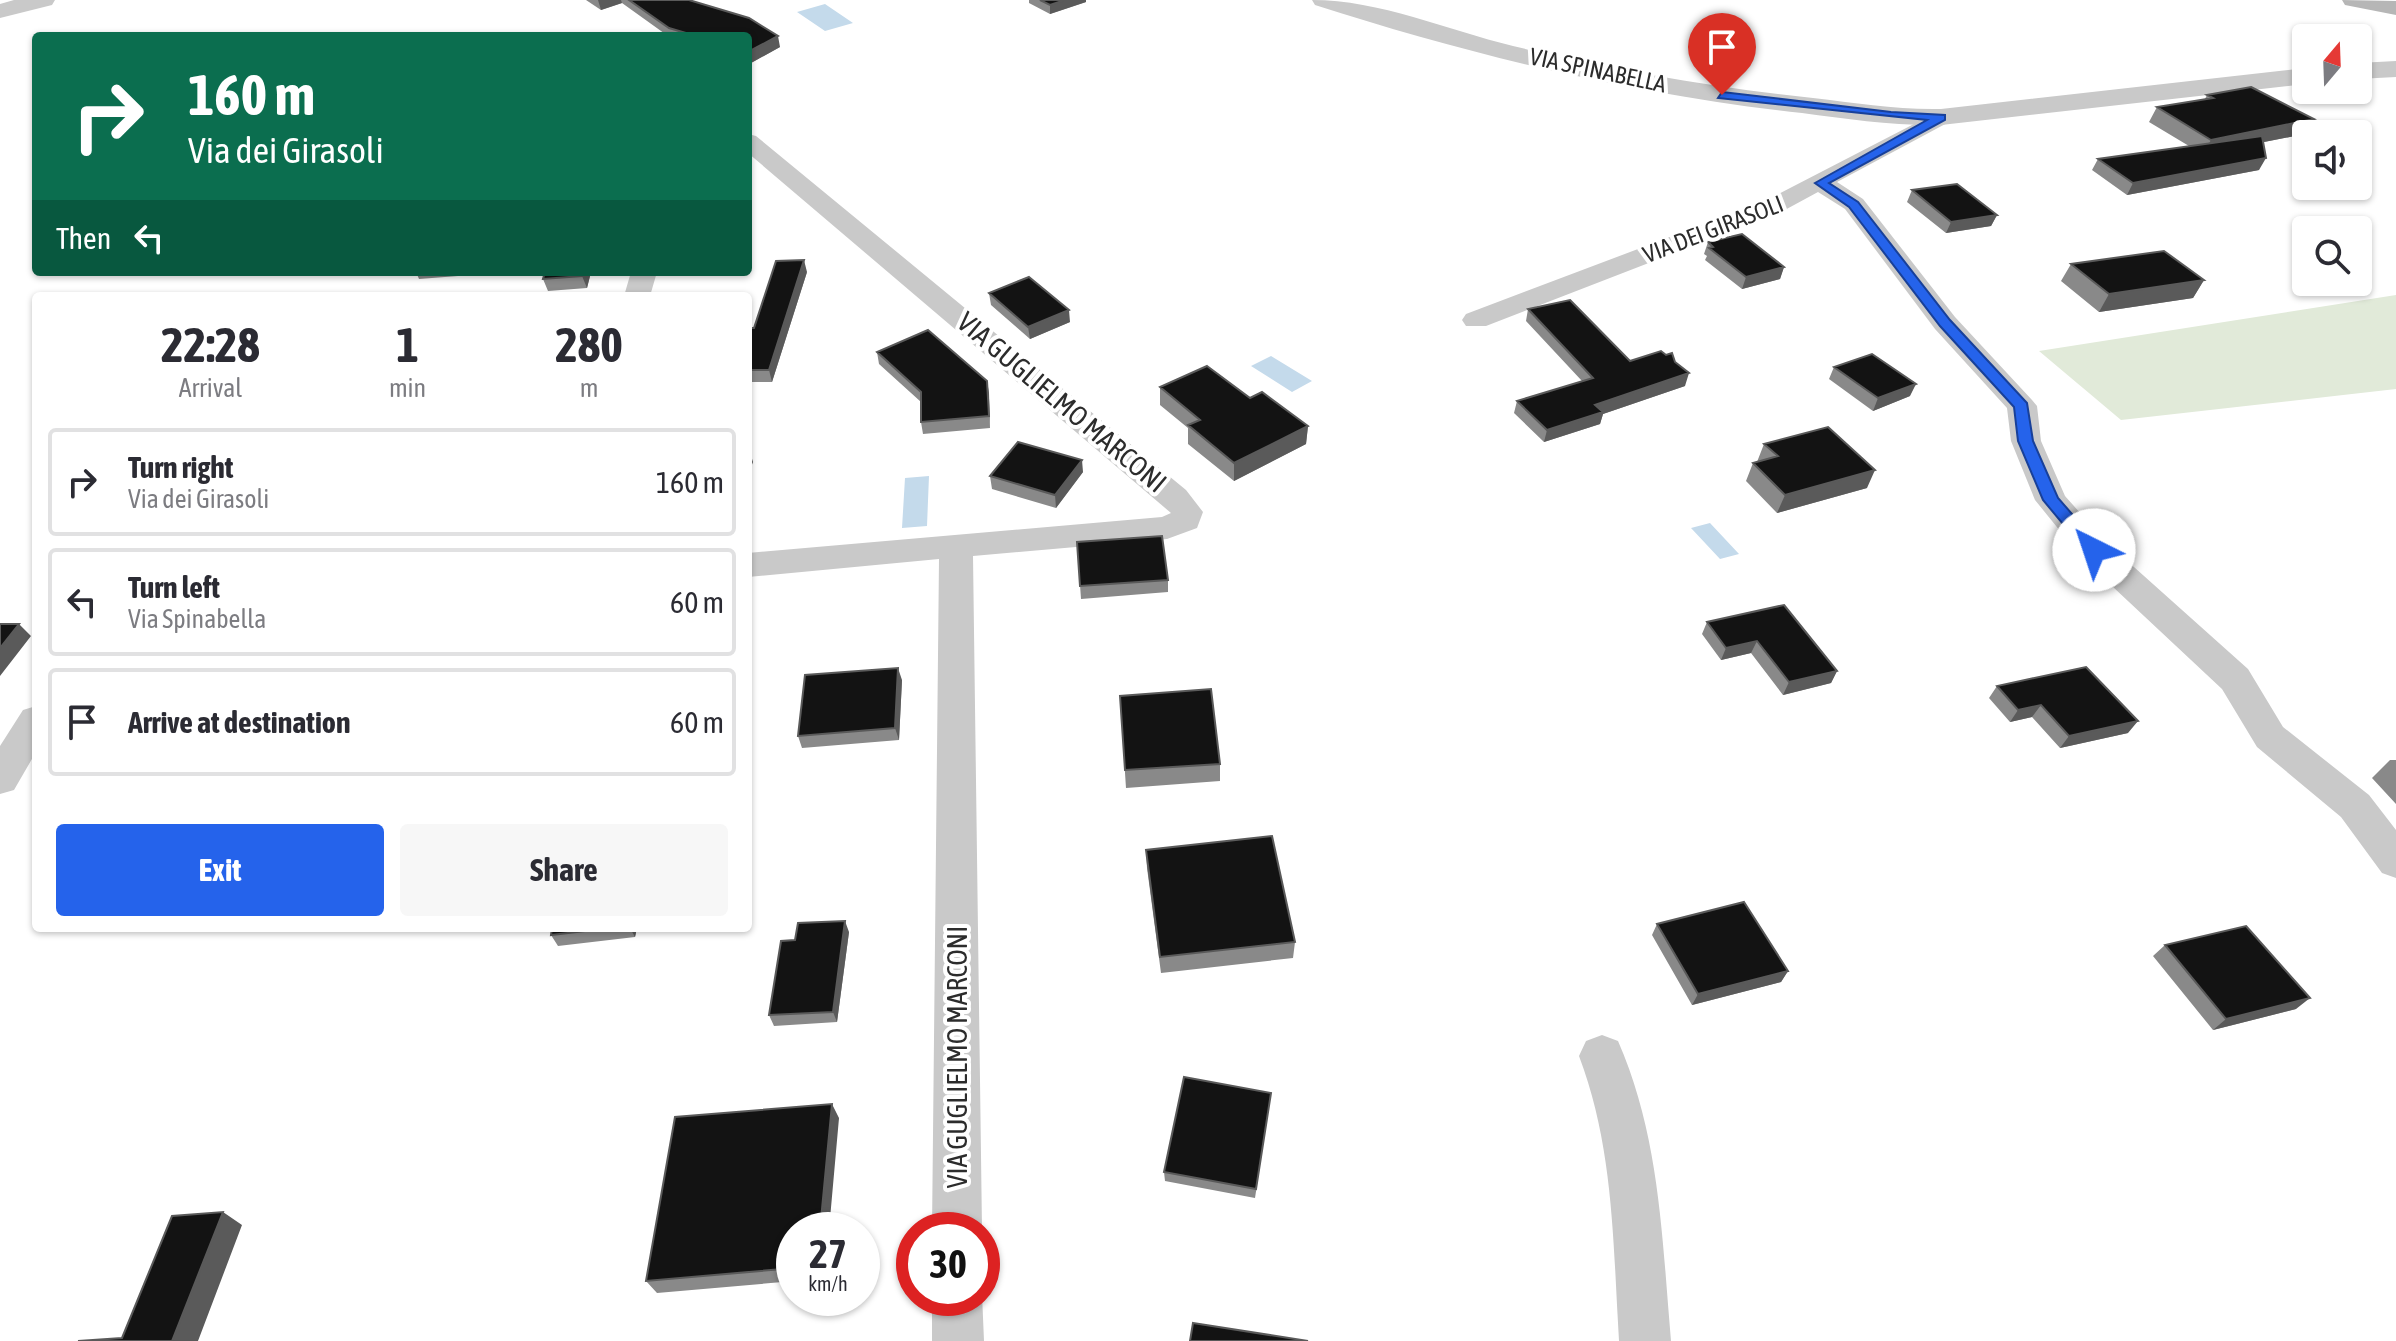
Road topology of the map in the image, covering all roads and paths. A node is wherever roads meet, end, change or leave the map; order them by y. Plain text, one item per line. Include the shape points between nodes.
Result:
1 (43, 0) edge
2 (1324, 0) edge
3 (2354, 0) edge
4 (2396, 8) edge
5 (0, 11) edge
6 (2396, 69) edge
7 (2372, 70) edge
8 (2292, 78) edge
9 (1941, 117) junction
10 (752, 144) edge
11 (1821, 183) junction
12 (1476, 320) dead end
13 (956, 548) junction
14 (752, 565) edge
15 (32, 727) edge
16 (0, 779) edge
17 (2396, 861) edge
18 (1602, 1056) dead end
19 (957, 1212) edge
20 (958, 1316) edge
21 (958, 1341) edge
22 (1645, 1341) edge

1 - 5 street
2 - 9 street, VIA SPINABELLA via 1485,46 1657,84 1787,105
3 - 4 main road
6 - 7 street
8 - 9 street, VIA SPINABELLA
9 - 11 street, VIA DEI GIRASOLI
10 - 13 street, VIA GUGLIELMO MARCONI via 1187,512 1186,520 1167,528
11 - 12 street, VIA DEI GIRASOLI via 1774,206
11 - 17 street via 1854,204 1945,323 2022,406 2026,441 2051,500 2094,550 2235,679 2270,737 2355,806
13 - 14 street, VIA GUGLIELMO MARCONI
13 - 19 street, VIA GUGLIELMO MARCONI
15 - 16 street
18 - 22 street via 1630,1173
20 - 21 street

